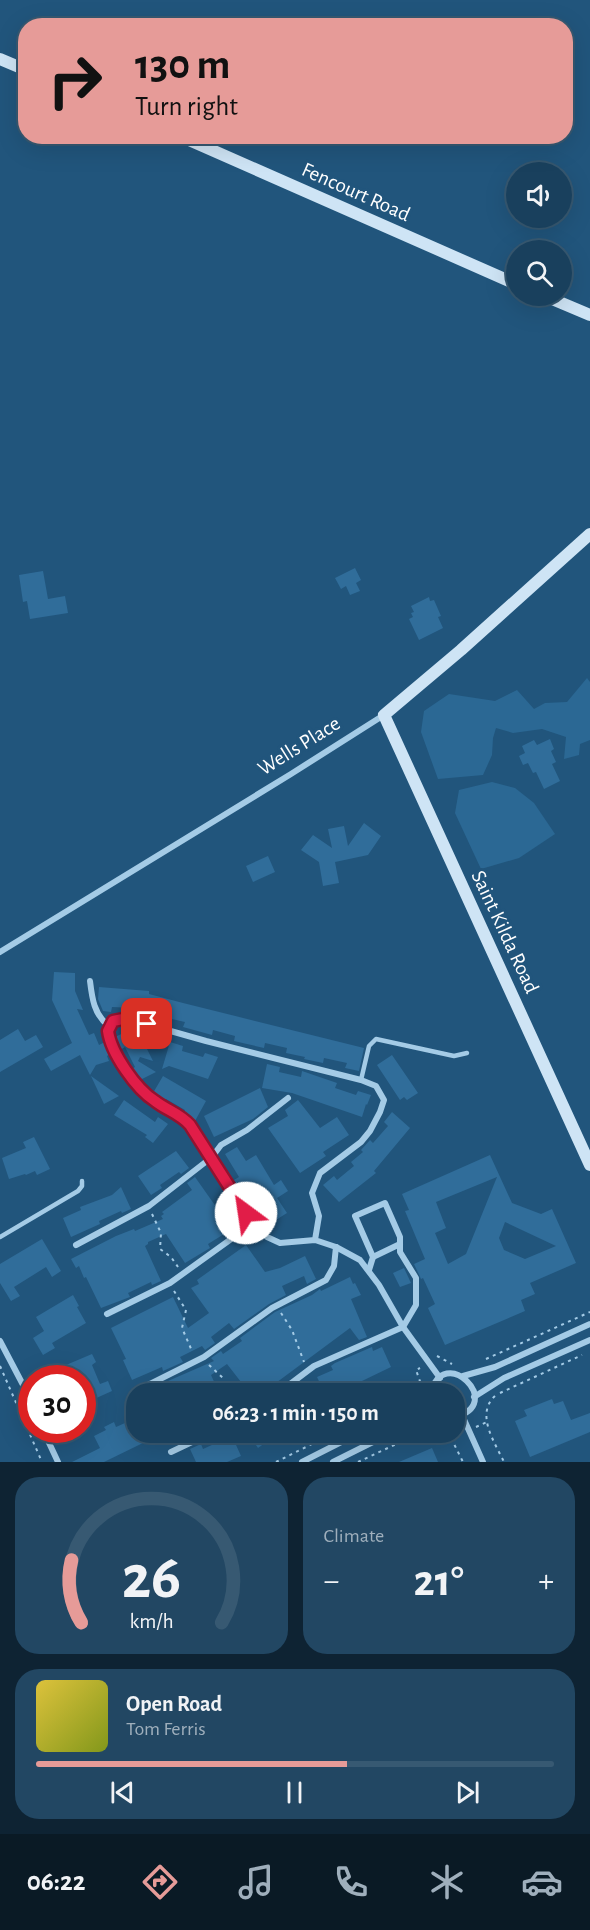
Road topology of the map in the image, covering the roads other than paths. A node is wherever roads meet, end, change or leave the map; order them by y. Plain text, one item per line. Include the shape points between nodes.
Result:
1 (0, 59) edge
2 (18, 67) edge
3 (198, 144) edge
4 (506, 280) edge
5 (569, 306) edge
6 (590, 315) edge
7 (590, 534) edge
8 (384, 715) junction
9 (0, 952) edge
10 (90, 981) dead end
11 (109, 1026) junction
12 (467, 1053) dead end
13 (361, 1080) junction
14 (288, 1098) dead end
15 (212, 1157) junction
16 (590, 1165) edge
17 (82, 1180) dead end
18 (252, 1224) junction
19 (0, 1237) edge
20 (315, 1240) junction
21 (400, 1244) junction
22 (76, 1245) dead end
23 (336, 1247) junction
24 (373, 1257) junction
25 (369, 1270) junction
26 (107, 1314) dead end
27 (590, 1324) edge
28 (403, 1328) junction
29 (590, 1340) edge
30 (0, 1341) edge
31 (18, 1375) edge
32 (463, 1376) junction
33 (440, 1378) junction
34 (152, 1383) edge
35 (292, 1383) edge
36 (436, 1383) edge
37 (474, 1397) junction
38 (465, 1412) edge
39 (465, 1422) edge
40 (50, 1443) edge
41 (190, 1443) edge
42 (339, 1443) edge
43 (371, 1443) edge
44 (171, 1452) dead end
45 (58, 1462) edge
46 (302, 1462) edge
47 (333, 1462) edge
48 (483, 1462) edge

1 - 2 street
3 - 4 street, Fencourt Road
5 - 6 street
7 - 8 street, Wells Place
8 - 9 street, Wells Place
8 - 16 street, Saint Kilda Road
10 - 11 street via 98,1015
11 - 13 street via 113,1021 128,1018
11 - 15 street via 116,1054 138,1085 156,1102 181,1115
12 - 13 lane via 454,1056 376,1039 369,1046
13 - 20 street via 375,1086 384,1100 361,1142 320,1173 312,1193 318,1216
14 - 15 street via 221,1145
15 - 18 street
15 - 22 street via 148,1206
17 - 19 lane via 78,1191
18 - 20 street via 280,1243
18 - 26 street via 169,1283
20 - 23 street
21 - 24 street
21 - 24 street via 385,1203 356,1216
21 - 28 street via 400,1252 416,1278 417,1290 416,1305
23 - 25 street via 360,1260
23 - 34 street via 334,1266 326,1280 276,1306 204,1357
24 - 25 street
25 - 28 street
27 - 32 street via 495,1367
28 - 33 street
28 - 35 street via 311,1369
29 - 37 street via 504,1378
30 - 31 street
32 - 33 street via 451,1374
32 - 37 street via 472,1385
33 - 36 street
37 - 38 street
39 - 48 street
40 - 45 street
41 - 44 street
42 - 46 street
43 - 47 street

